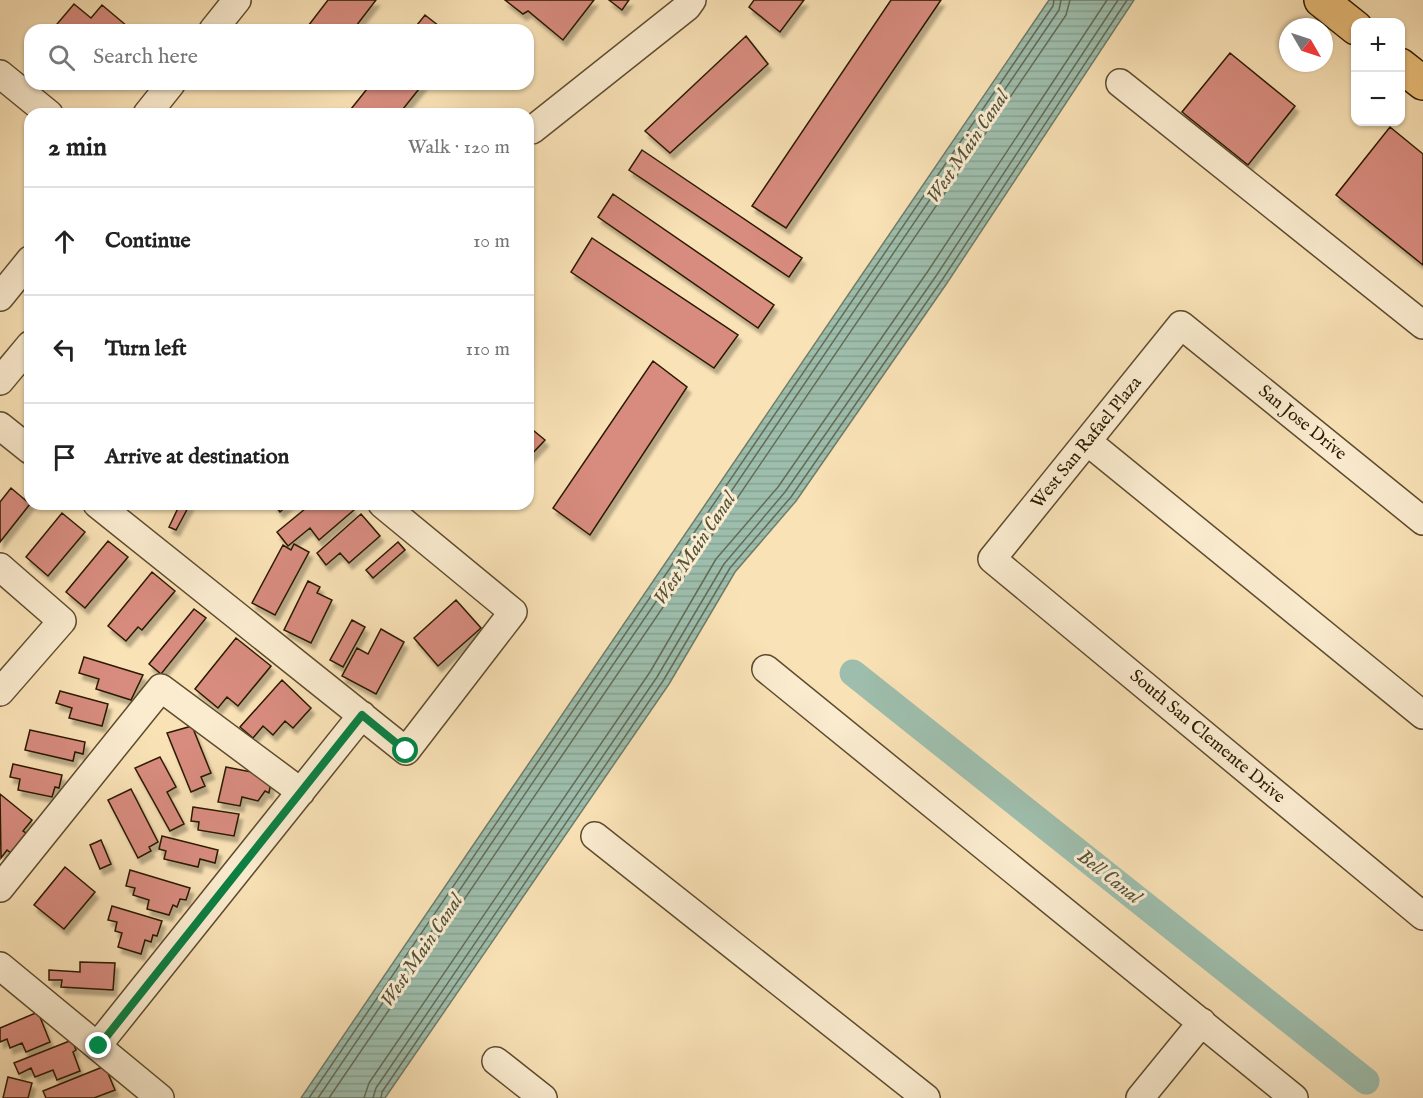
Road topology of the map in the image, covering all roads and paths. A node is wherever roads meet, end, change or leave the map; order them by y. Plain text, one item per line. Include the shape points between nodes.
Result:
1 (692, 0) edge
2 (1321, 0) edge
3 (1351, 24) edge
4 (1405, 68) edge
5 (0, 74) edge
6 (1120, 83) dead end
7 (1423, 83) edge
8 (166, 90) edge
9 (42, 108) edge
10 (152, 108) edge
11 (534, 128) edge
12 (24, 267) edge
13 (0, 297) edge
14 (1181, 325) joint
15 (1423, 325) edge
16 (24, 352) edge
17 (0, 381) edge
18 (0, 426) edge
19 (1088, 442) junction
20 (24, 445) edge
21 (105, 510) edge
22 (389, 510) edge
23 (1423, 521) edge
24 (992, 559) joint
25 (0, 567) edge
26 (766, 669) dead end
27 (0, 692) edge
28 (362, 715) junction
29 (1423, 715) edge
30 (301, 792) junction
31 (595, 836) dead end
32 (0, 888) edge
33 (1423, 916) edge
34 (0, 966) edge
35 (1202, 1022) junction
36 (99, 1046) junction
37 (495, 1061) dead end
38 (160, 1098) edge
39 (543, 1098) edge
40 (926, 1098) edge
41 (1140, 1098) edge
42 (1294, 1098) edge

1 - 11 street
2 - 3 main road
4 - 7 main road
5 - 9 street
6 - 15 street
8 - 10 street
12 - 13 street
14 - 19 street, West San Rafael Plaza
14 - 23 street, San Jose Drive
16 - 17 street
18 - 20 street
19 - 24 street, West San Rafael Plaza
19 - 29 street
21 - 28 street
22 - 28 street via 513,612 406,751
24 - 33 street, South San Clemente Drive
25 - 27 street via 62,621
26 - 35 street
28 - 30 street
30 - 32 street via 161,688
30 - 36 street
31 - 40 street
34 - 36 street
35 - 41 street
35 - 42 street
36 - 38 street
37 - 39 street

